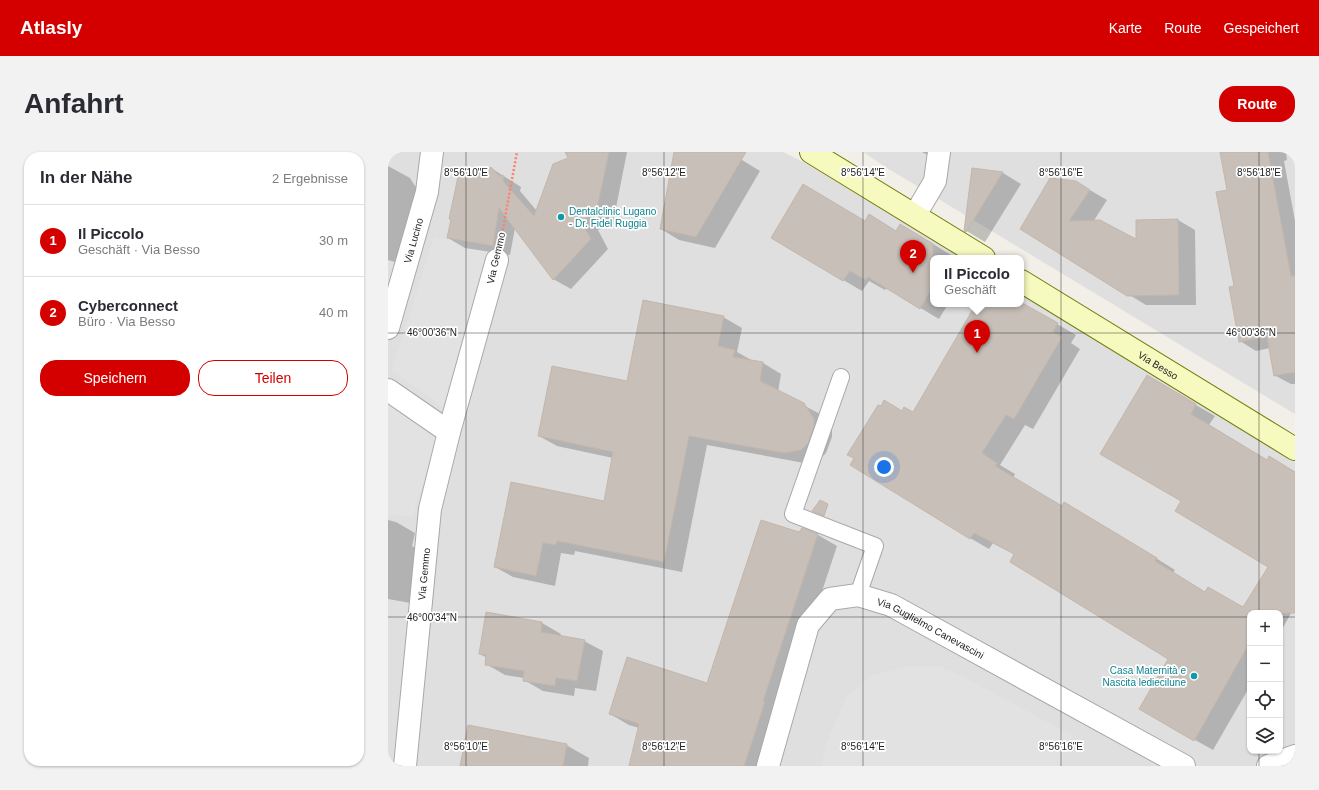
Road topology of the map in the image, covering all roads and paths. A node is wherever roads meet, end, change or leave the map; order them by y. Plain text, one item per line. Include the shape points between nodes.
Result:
1 (432, 152) edge
2 (517, 152) edge
3 (811, 152) edge
4 (939, 152) edge
5 (915, 215) junction
6 (979, 255) edge
7 (497, 260) joint
8 (1024, 283) edge
9 (388, 328) edge
10 (840, 377) dead end
11 (388, 390) edge
12 (449, 432) junction
13 (1295, 449) edge
14 (858, 595) junction
15 (1295, 756) edge
16 (405, 766) edge
17 (768, 766) edge
18 (1184, 766) edge
19 (1268, 766) edge

1 - 9 street, Via Lucino via 427,192
2 - 7 path, Via Gemmo
3 - 5 main road
4 - 5 street via 935,181
5 - 6 main road
7 - 12 street, Via Gemmo
8 - 13 main road, Via Besso
10 - 14 lane via 793,514 875,546
11 - 12 street
12 - 16 street, Via Gemmo via 430,510
14 - 17 street, Via Guglielmo Canevascini via 830,599 808,625
14 - 18 street, Via Guglielmo Canevascini via 891,605
15 - 19 street

